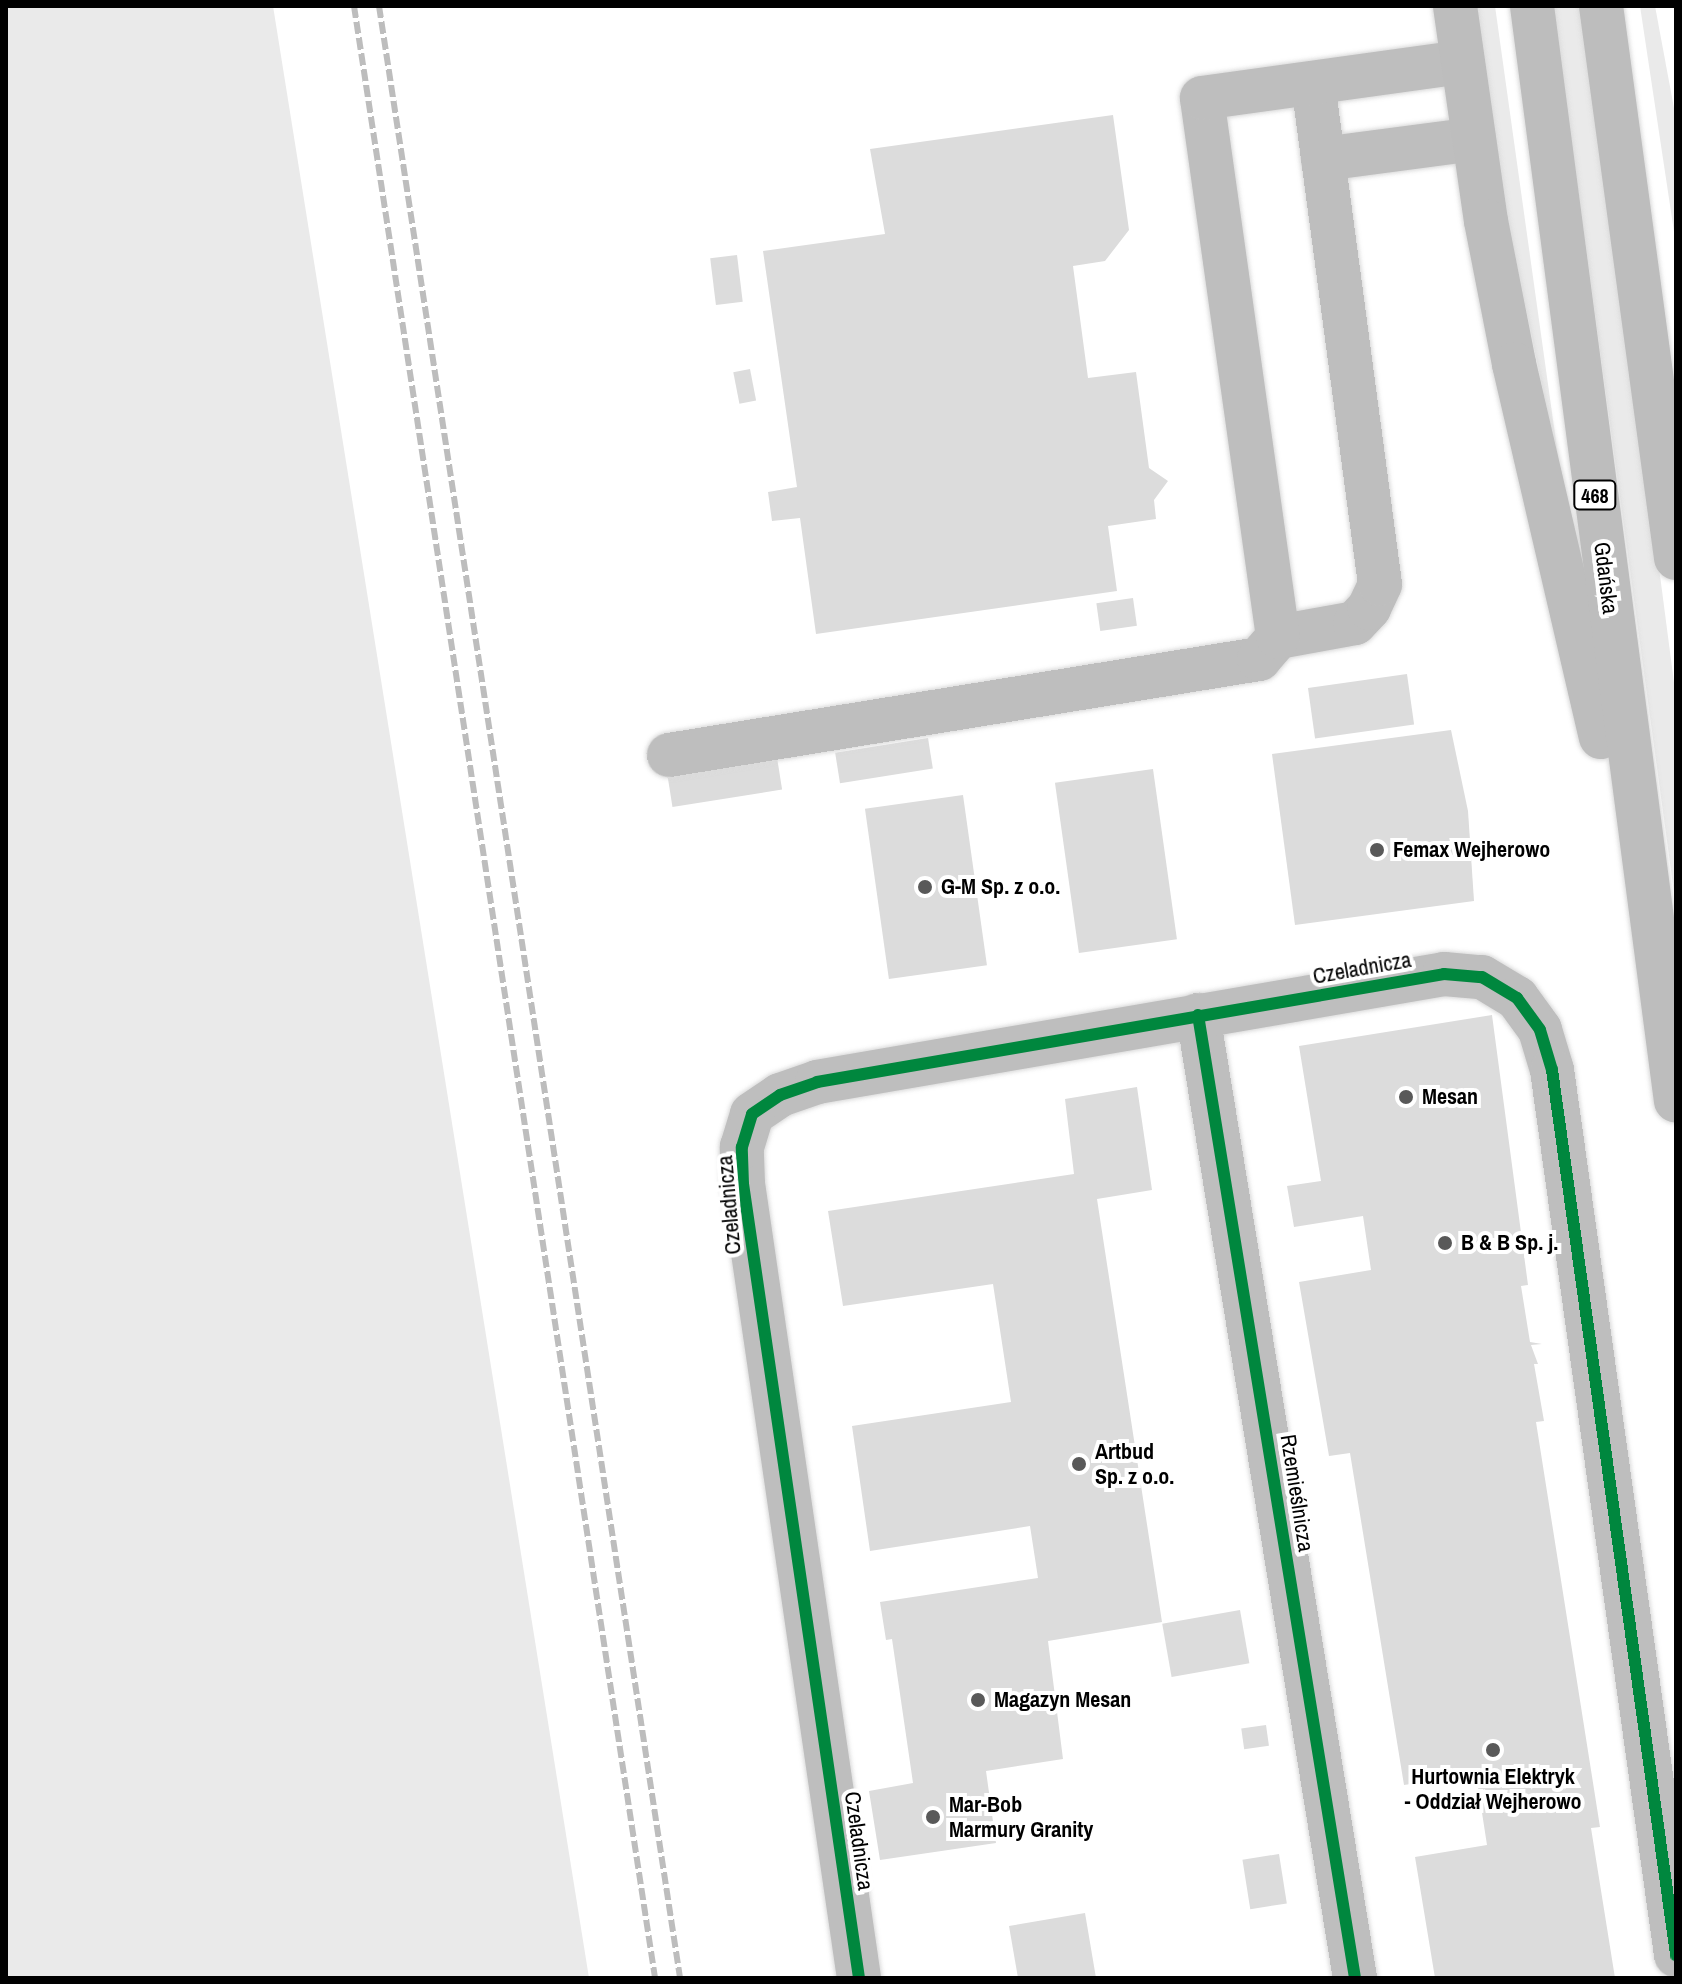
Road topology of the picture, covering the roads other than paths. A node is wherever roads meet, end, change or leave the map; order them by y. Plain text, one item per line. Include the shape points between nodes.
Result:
1 (1455, 6) edge
2 (1532, 6) edge
3 (1601, 6) edge
4 (1462, 62) junction
5 (1313, 83) junction
6 (1474, 139) junction
7 (1323, 159) junction
8 (1676, 558) edge
9 (1278, 637) junction
10 (669, 755) dead end
11 (1658, 985) junction
12 (1198, 1015) junction
13 (1676, 1101) edge
14 (1676, 1955) edge
15 (859, 1978) edge
16 (1355, 1978) edge

1 - 4 main road
2 - 11 main road, Gdańska / 468
3 - 8 main road
4 - 5 street
4 - 6 main road
5 - 7 street
5 - 9 street via 1202,98
6 - 7 street
6 - 11 main road via 1514,364
7 - 9 street via 1380,584 1355,623
9 - 10 street via 1259,659
11 - 13 main road, Gdańska / 468
12 - 14 street, Czeladnicza via 1444,974 1482,977 1517,998 1540,1030 1552,1070
12 - 15 street, Czeladnicza via 817,1082 780,1095 752,1114 742,1147 743,1184
12 - 16 street, Rzemieślnicza

